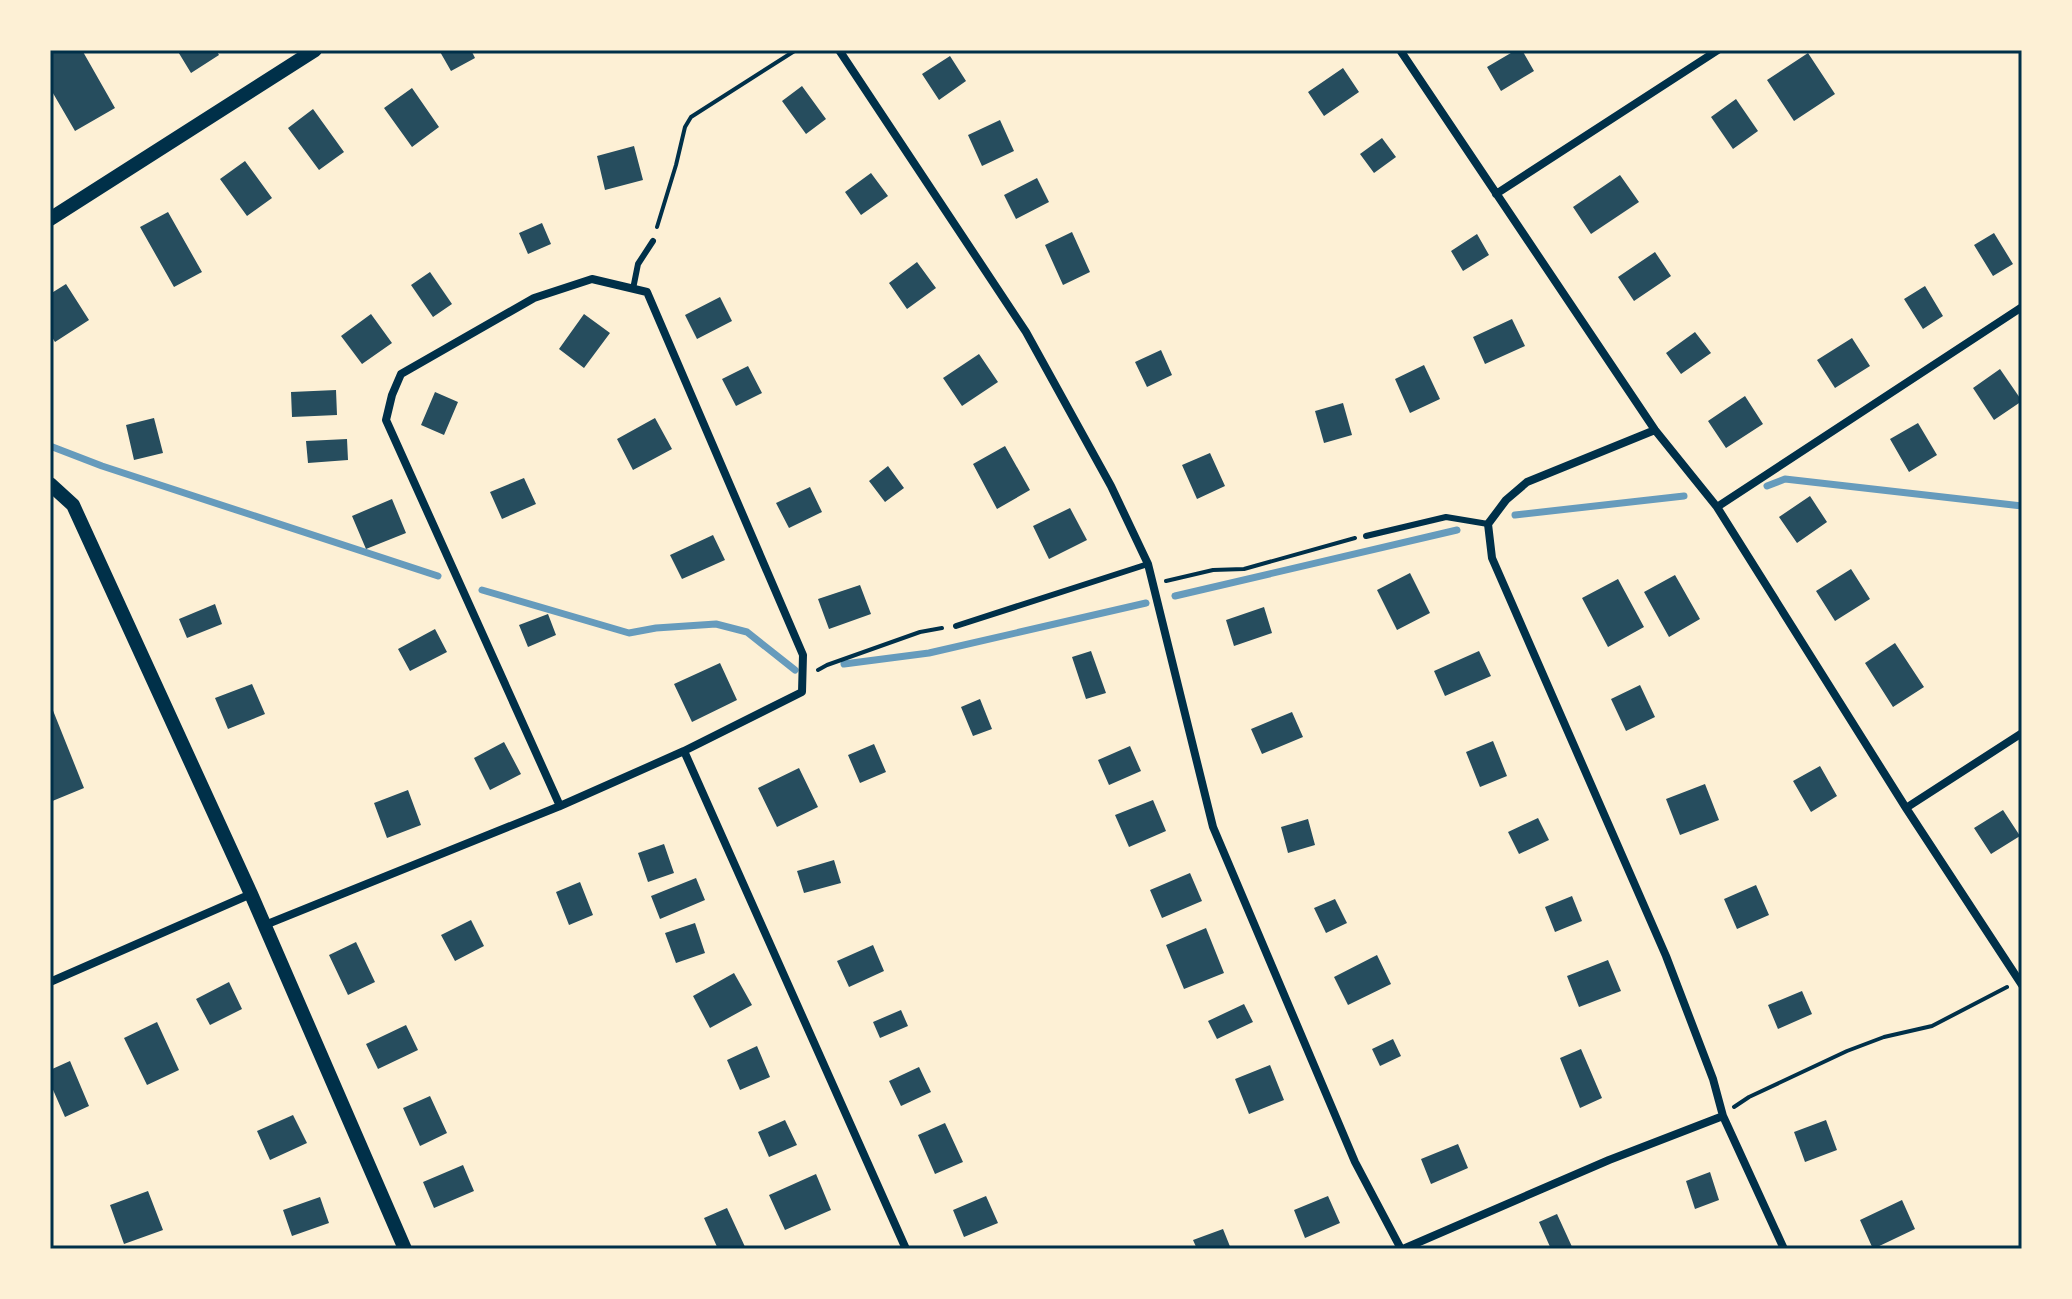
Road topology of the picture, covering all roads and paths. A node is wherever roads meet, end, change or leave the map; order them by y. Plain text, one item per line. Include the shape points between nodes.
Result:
1 (315, 50) edge
2 (796, 50) edge
3 (839, 50) edge
4 (1400, 50) edge
5 (1718, 50) edge
6 (1496, 194) junction
7 (50, 219) edge
8 (653, 241) joint
9 (633, 289) junction
10 (2022, 307) edge
11 (1655, 430) junction
12 (50, 484) edge
13 (1717, 507) junction
14 (1488, 524) junction
15 (1366, 536) joint
16 (1148, 564) junction
17 (1153, 584) junction
18 (956, 626) joint
19 (803, 679) junction
20 (2022, 733) edge
21 (684, 751) junction
22 (560, 806) junction
23 (1906, 808) junction
24 (251, 894) junction
25 (265, 925) junction
26 (50, 982) edge
27 (2020, 983) edge
28 (1723, 1116) junction
29 (405, 1249) edge
30 (906, 1249) edge
31 (1402, 1249) edge
32 (1784, 1249) edge

1 - 7 street
2 - 8 path via 691,117
3 - 16 street via 1026,332
4 - 6 street
5 - 6 street
6 - 11 street
8 - 9 lane via 638,264
9 - 19 street via 647,292 803,655
9 - 22 street via 592,279 534,298 401,374 386,420
10 - 13 street
11 - 13 street
11 - 14 street via 1527,482
12 - 24 street via 73,505
13 - 23 street
14 - 15 lane via 1446,517
14 - 28 street via 1492,558 1666,956
15 - 17 path via 1244,569 1213,570
16 - 17 street
16 - 18 lane
17 - 31 street via 1213,827 1355,1162
18 - 19 path via 913,634
19 - 21 street via 802,692
20 - 23 street
21 - 22 street
21 - 30 street
22 - 25 street
23 - 27 street
24 - 25 street
24 - 26 street
25 - 29 street
27 - 28 path via 1932,1026 1847,1051 1749,1097
28 - 31 street
28 - 32 street

